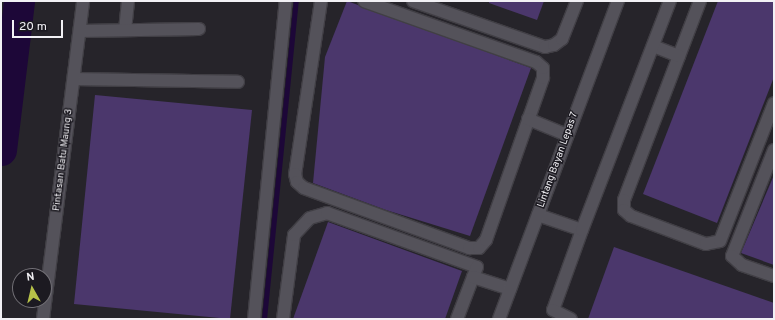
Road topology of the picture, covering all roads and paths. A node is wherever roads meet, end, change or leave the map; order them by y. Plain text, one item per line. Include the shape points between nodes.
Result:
1 (83, 1) edge
2 (128, 1) edge
3 (286, 1) edge
4 (321, 1) edge
5 (364, 1) edge
6 (413, 1) edge
7 (577, 1) edge
8 (618, 1) edge
9 (670, 1) edge
10 (700, 1) edge
11 (199, 29) dead end
12 (125, 30) junction
13 (80, 31) junction
14 (653, 46) junction
15 (679, 56) junction
16 (74, 79) junction
17 (238, 82) dead end
18 (774, 103) edge
19 (528, 119) junction
20 (567, 135) junction
21 (774, 150) edge
22 (538, 214) junction
23 (582, 230) junction
24 (774, 276) edge
25 (473, 277) junction
26 (510, 289) junction
27 (552, 315) edge
28 (43, 319) edge
29 (254, 319) edge
30 (283, 319) edge
31 (456, 319) edge
32 (499, 319) edge
33 (571, 319) edge

1 - 13 street, Pintasan Batu Maung 3
2 - 12 street
3 - 29 street
4 - 19 street via 295,174 297,182 304,188 469,248 479,248 486,240
5 - 19 street via 540,64 543,68 543,78
6 - 7 street via 545,47 554,45 562,39
8 - 20 street, Lintang Bayan Lepas 7
9 - 14 street
10 - 15 street
11 - 12 street
12 - 13 street
13 - 16 street, Pintasan Batu Maung 3
14 - 15 street
14 - 23 street
15 - 18 street via 624,200 624,210 631,216 706,244 720,241
16 - 17 street
16 - 28 street, Pintasan Batu Maung 3
19 - 20 street
20 - 22 street, Lintang Bayan Lepas 7
21 - 24 street via 732,256 742,265
22 - 23 street
22 - 26 street, Lintang Bayan Lepas 7
23 - 27 street
25 - 26 street
25 - 30 street via 476,267 327,213 310,218 294,235
25 - 31 street
26 - 32 street, Lintang Bayan Lepas 7
27 - 33 street

